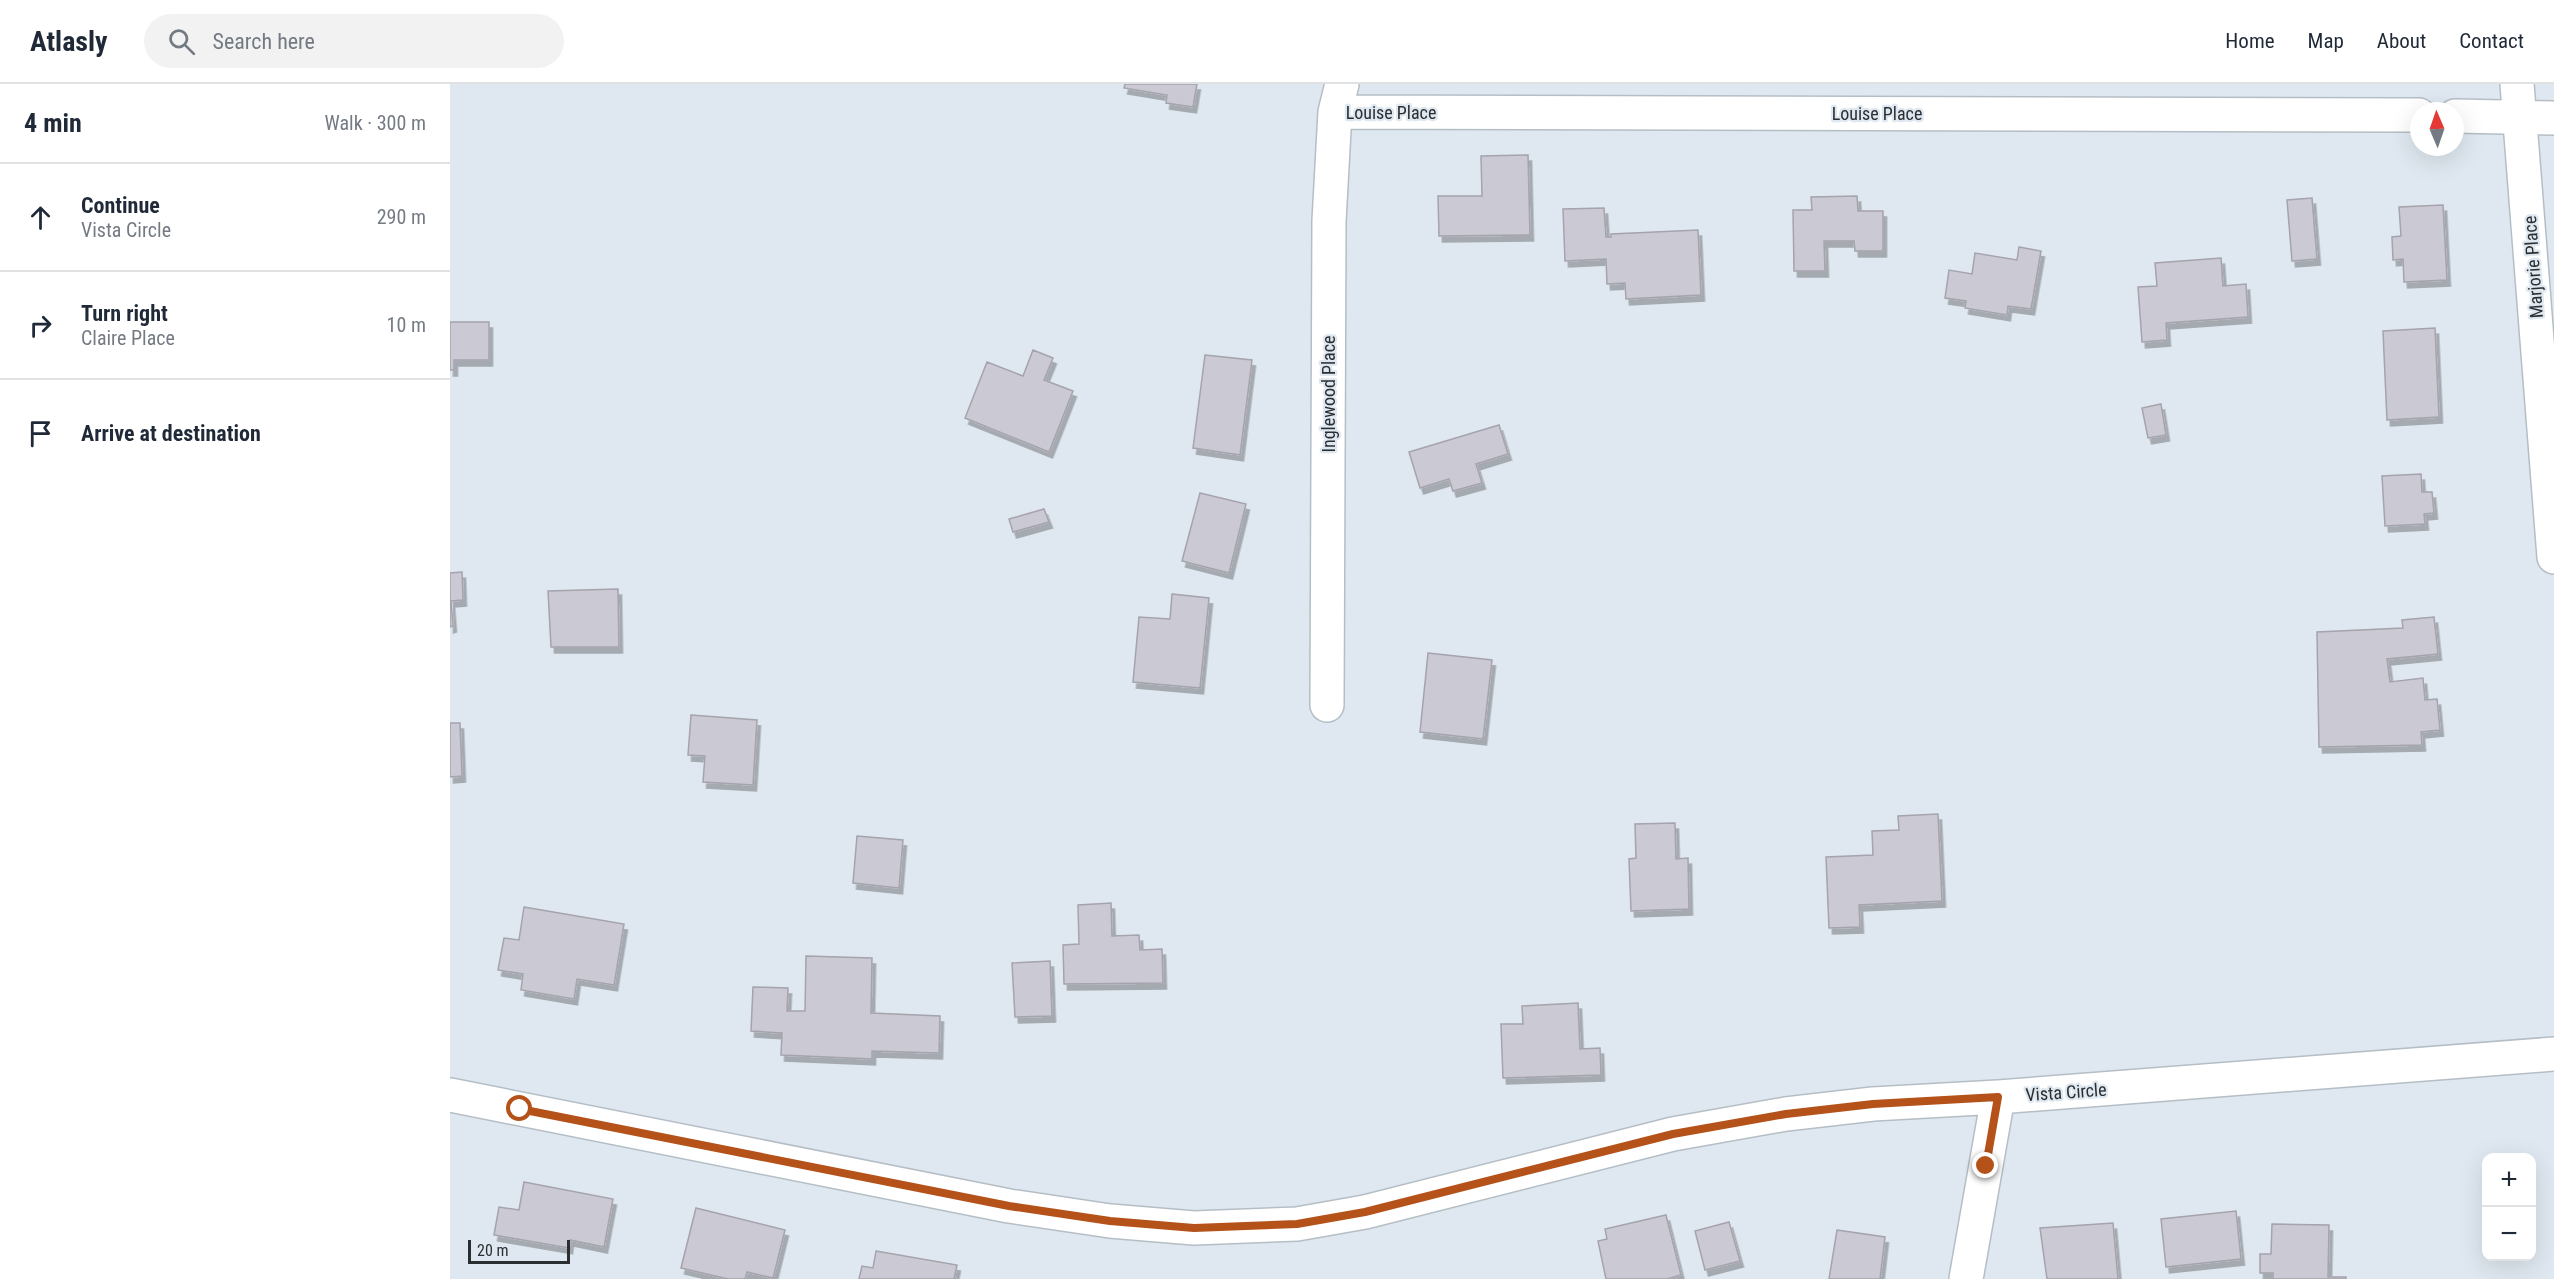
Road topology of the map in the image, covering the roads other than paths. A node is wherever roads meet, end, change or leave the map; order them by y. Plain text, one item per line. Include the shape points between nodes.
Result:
1 (2517, 84) edge
2 (1339, 98) edge
3 (2410, 115) edge
4 (2464, 116) edge
5 (2522, 118) junction
6 (2554, 118) edge
7 (2554, 557) edge
8 (1327, 705) dead end
9 (2554, 1054) edge
10 (450, 1095) edge
11 (1998, 1097) junction
12 (1966, 1279) edge

1 - 5 street, Marjorie Place
2 - 3 street, Louise Place
2 - 8 street, Inglewood Place via 1329,221
4 - 5 street
5 - 6 street
5 - 7 street, Marjorie Place
9 - 11 street, Vista Circle
10 - 11 street, Vista Circle via 1009,1206 1194,1228 1297,1224 1365,1212 1673,1134 1786,1114 1873,1104
11 - 12 street

